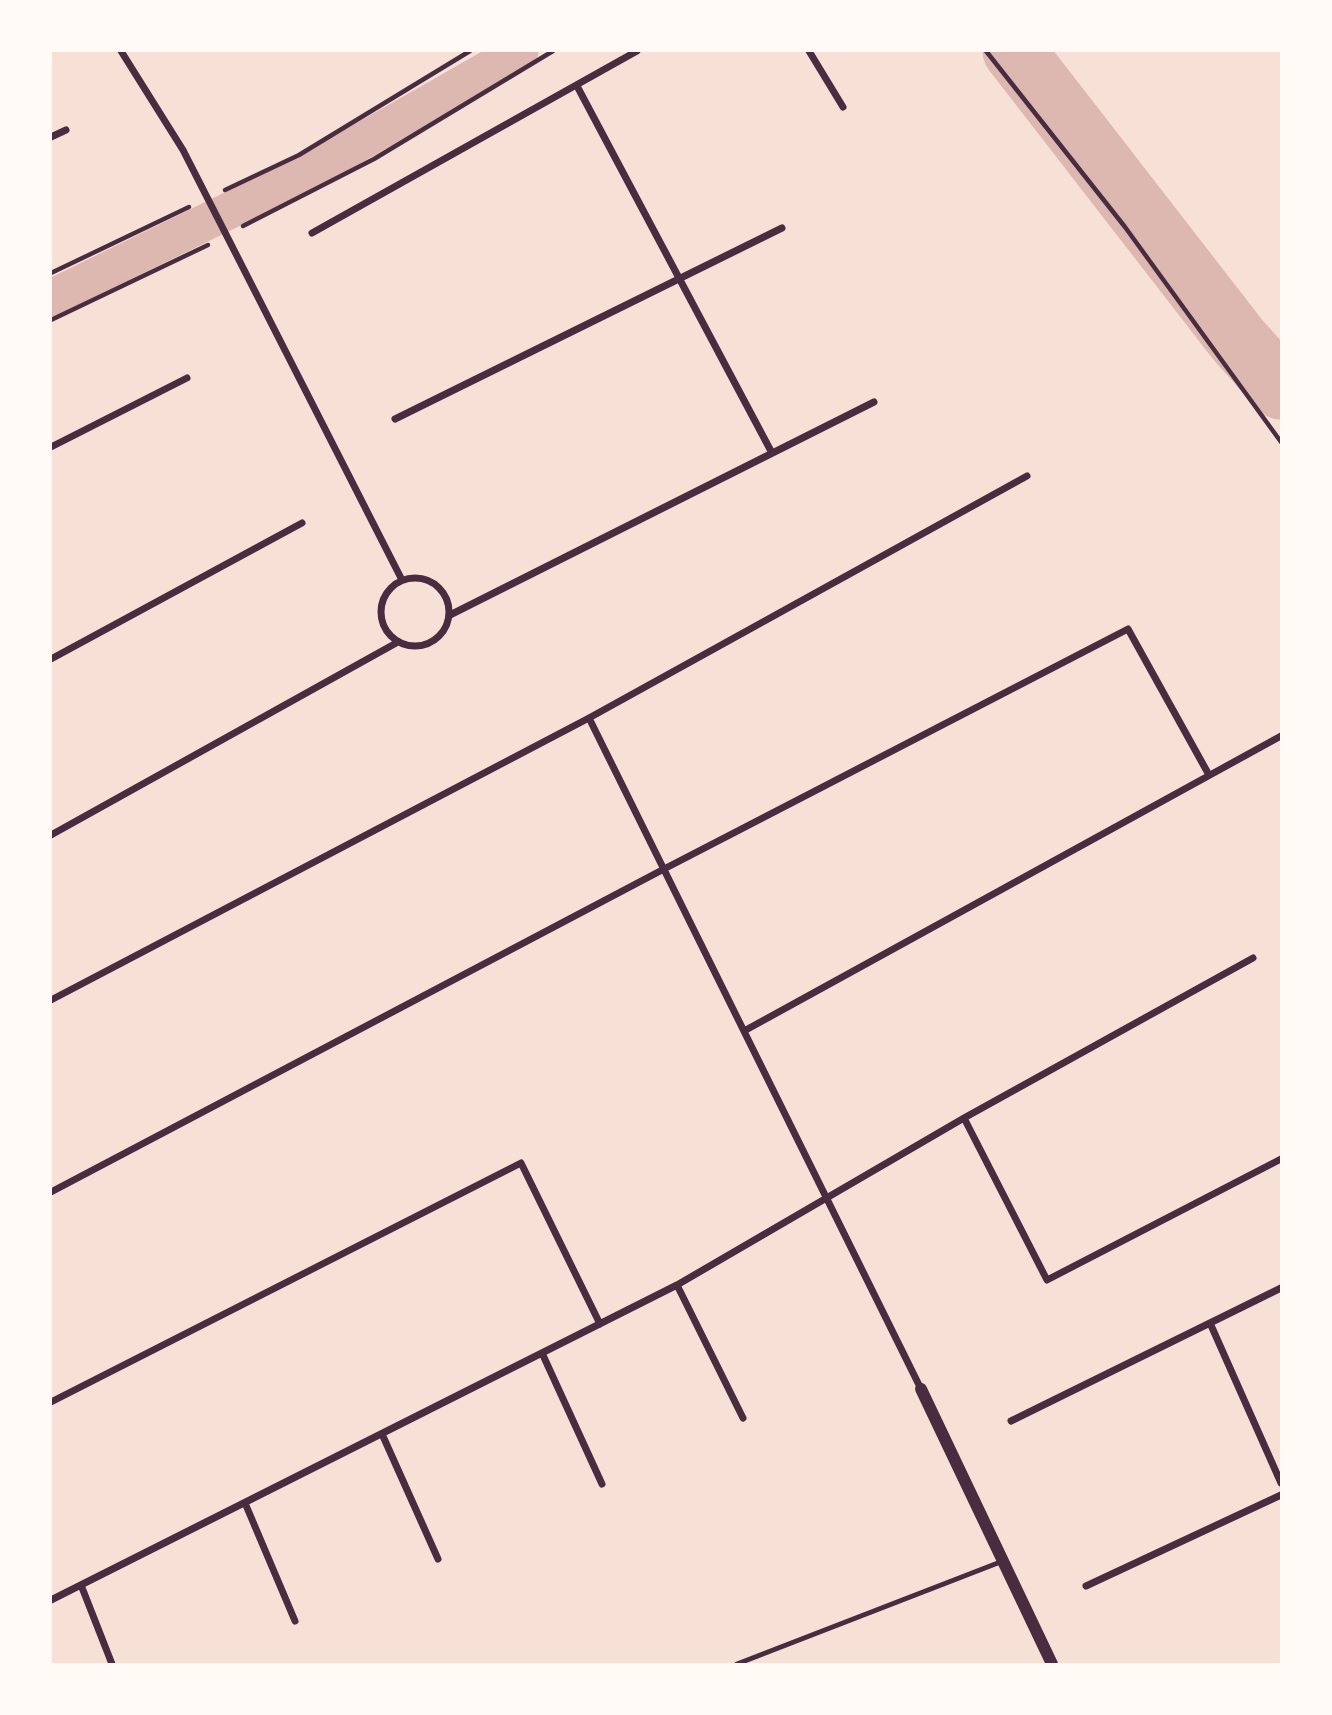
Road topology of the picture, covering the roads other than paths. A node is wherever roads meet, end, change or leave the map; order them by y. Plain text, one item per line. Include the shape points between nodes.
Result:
1 (121, 51) edge
2 (637, 51) edge
3 (809, 51) edge
4 (577, 86) junction
5 (843, 107) dead end
6 (66, 130) dead end
7 (51, 137) edge
8 (782, 228) dead end
9 (312, 233) dead end
10 (680, 279) junction
11 (187, 378) dead end
12 (874, 402) dead end
13 (396, 419) dead end
14 (51, 447) edge
15 (772, 453) junction
16 (1027, 476) dead end
17 (302, 523) dead end
18 (402, 580) junction
19 (450, 615) junction
20 (398, 642) junction
21 (51, 660) edge
22 (589, 718) junction
23 (1281, 736) edge
24 (1209, 775) junction
25 (51, 835) edge
26 (664, 869) junction
27 (1253, 958) dead end
28 (51, 1000) edge
29 (744, 1031) junction
30 (964, 1118) junction
31 (1281, 1159) edge
32 (51, 1192) edge
33 (827, 1199) junction
34 (677, 1285) junction
35 (1281, 1288) edge
36 (1210, 1323) junction
37 (600, 1324) junction
38 (542, 1353) junction
39 (921, 1390) joint
40 (51, 1402) edge
41 (743, 1418) dead end
42 (1011, 1421) dead end
43 (382, 1434) junction
44 (1281, 1483) edge
45 (603, 1484) dead end
46 (1281, 1495) edge
47 (245, 1503) junction
48 (438, 1559) dead end
49 (1003, 1560) junction
50 (81, 1585) junction
51 (1086, 1586) dead end
52 (51, 1600) edge
53 (295, 1621) dead end
54 (112, 1664) edge
55 (737, 1664) edge
56 (1052, 1664) edge

1 - 18 street via 183,149
2 - 4 street
3 - 5 street
4 - 9 street
4 - 10 street
6 - 7 street
8 - 10 street
10 - 13 street
10 - 15 street
11 - 14 street
12 - 15 street
15 - 19 street
16 - 22 street
17 - 21 street
18 - 19 street via 425,579 436,584 449,603
18 - 20 street via 382,605 384,626
19 - 20 street via 447,626 431,643
20 - 25 street
22 - 26 street
22 - 28 street
23 - 24 street
24 - 26 street via 1128,629
24 - 29 street
26 - 29 street
26 - 32 street
27 - 30 street
29 - 33 street
30 - 31 street via 1047,1280
30 - 33 street
33 - 34 street
33 - 39 street
34 - 37 street
34 - 41 street
35 - 36 street
36 - 42 street
36 - 44 street
37 - 38 street
37 - 40 street via 521,1163
38 - 43 street
38 - 45 street
39 - 49 street
43 - 47 street
43 - 48 street
46 - 51 street
47 - 50 street
47 - 53 street
49 - 55 lane
49 - 56 street
50 - 52 street
50 - 54 street

